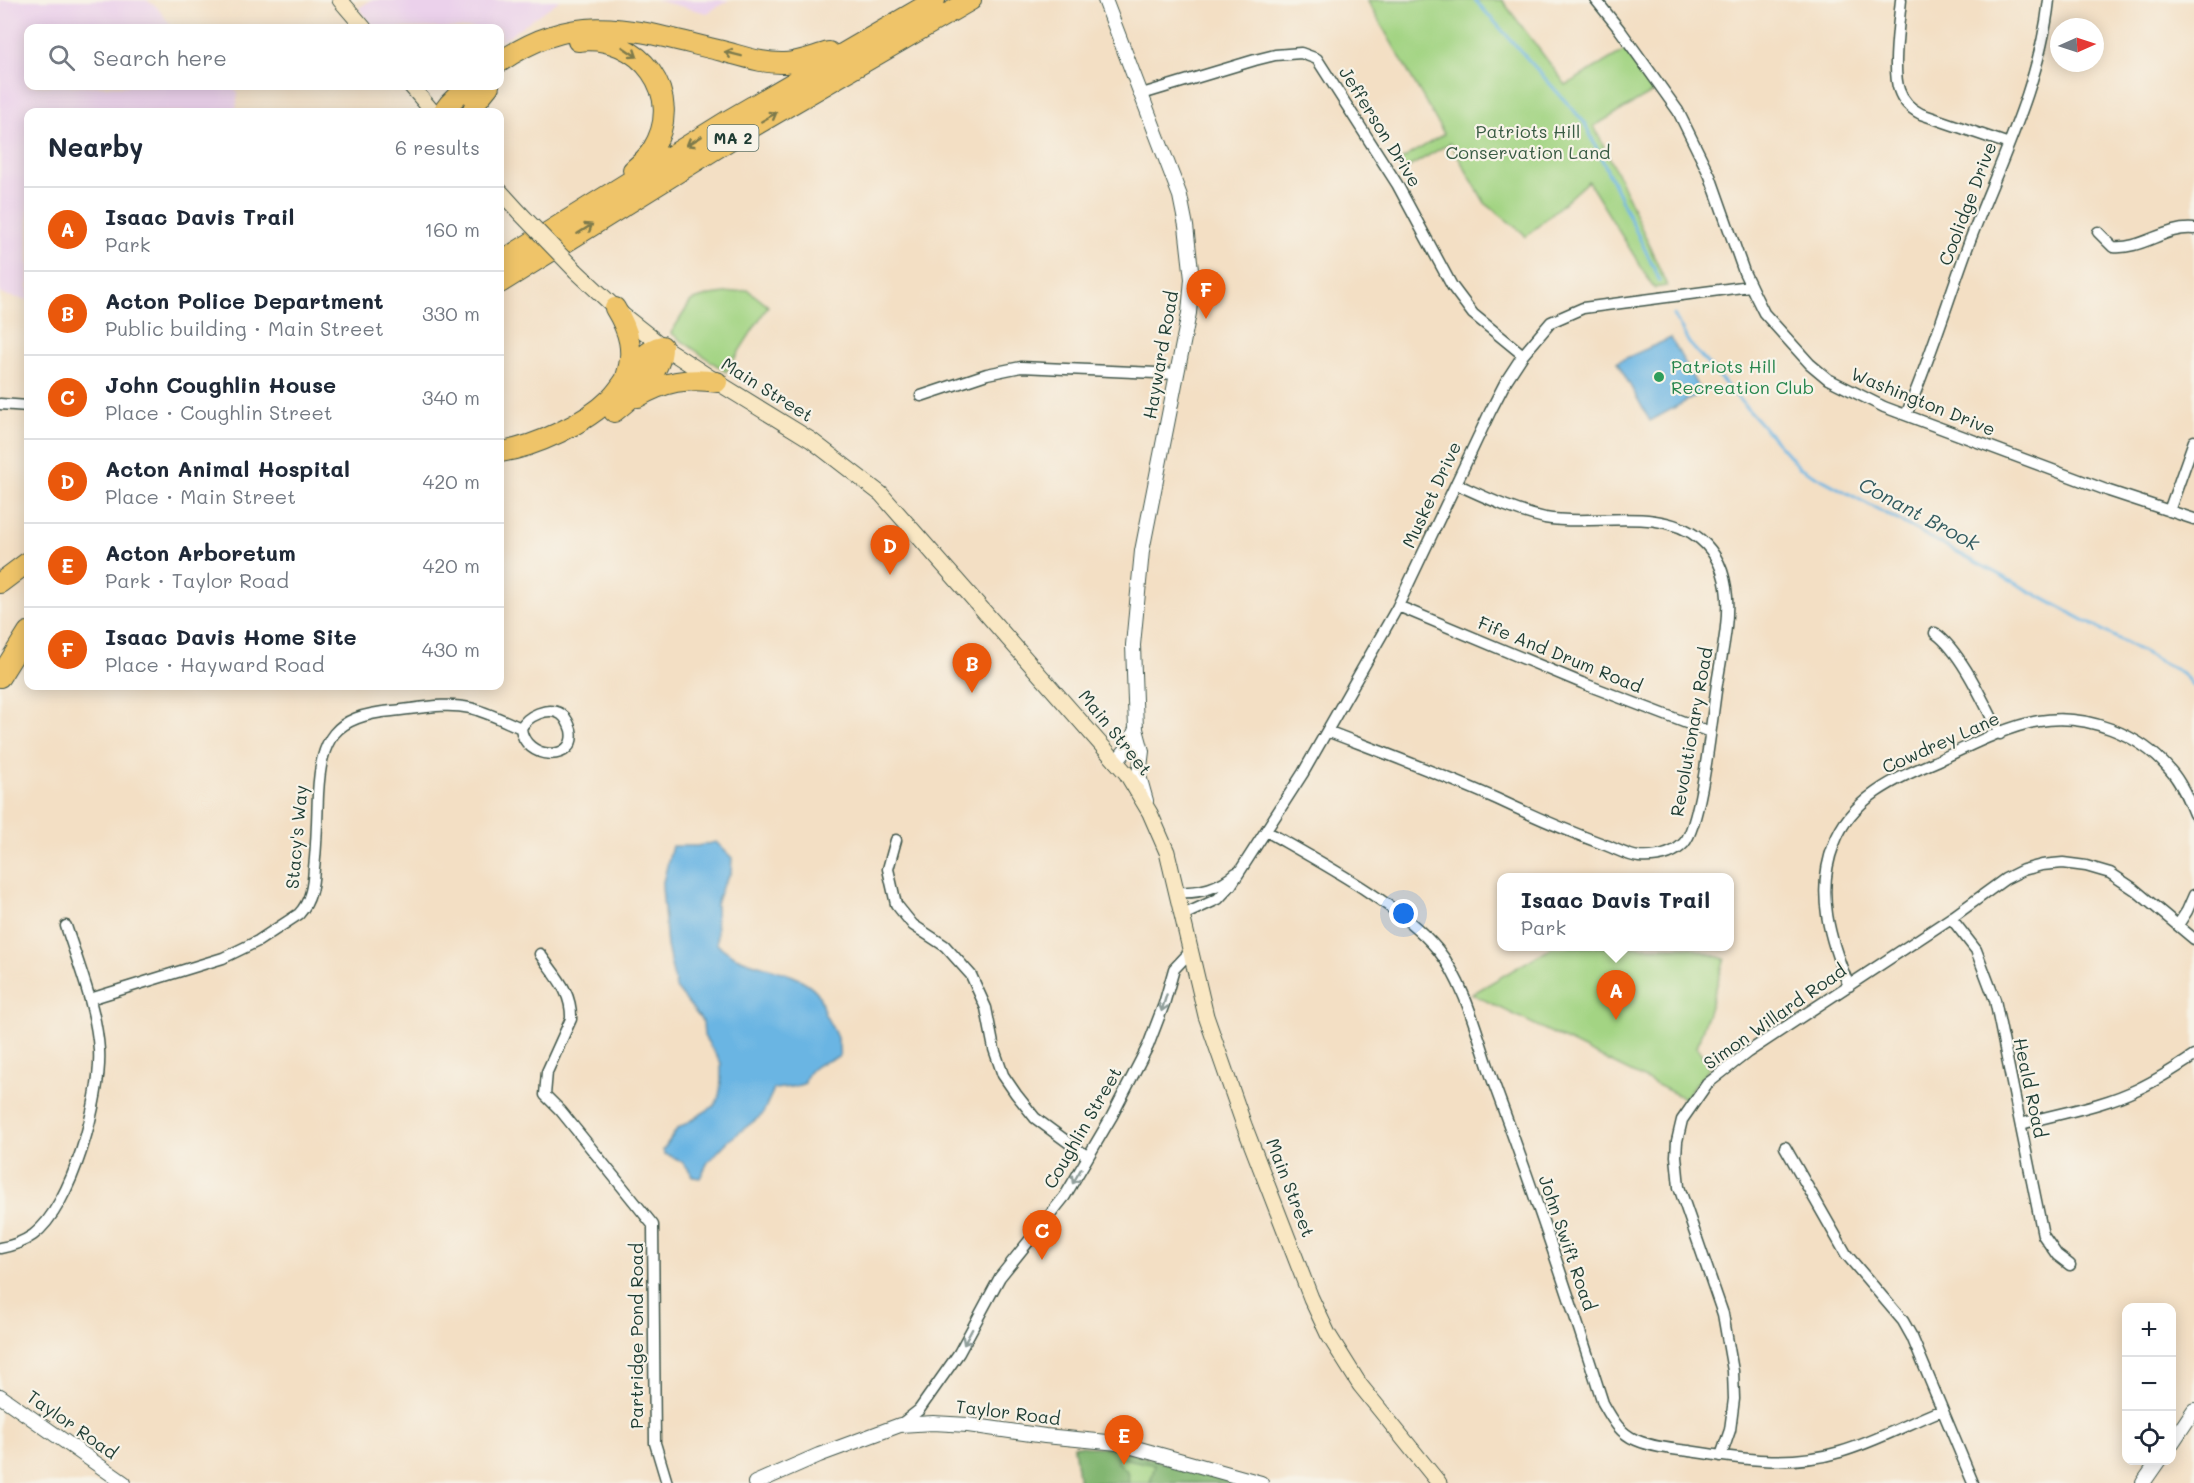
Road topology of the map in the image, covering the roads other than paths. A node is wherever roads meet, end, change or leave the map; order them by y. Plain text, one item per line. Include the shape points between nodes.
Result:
1 (340, 0) edge
2 (935, 0) edge
3 (971, 0) edge
4 (1105, 0) edge
5 (1596, 0) edge
6 (1901, 0) edge
7 (2049, 0) edge
8 (361, 24) edge
9 (871, 37) junction
10 (504, 60) edge
11 (504, 73) edge
12 (414, 90) edge
13 (475, 90) edge
14 (478, 90) edge
15 (479, 90) edge
16 (1142, 94) junction
17 (430, 108) edge
18 (446, 108) edge
19 (465, 108) edge
20 (473, 108) edge
21 (2009, 144) junction
22 (504, 195) edge
23 (596, 201) junction
24 (2194, 229) edge
25 (2098, 232) dead end
26 (504, 259) edge
27 (504, 281) edge
28 (1750, 286) junction
29 (615, 308) junction
30 (662, 346) junction
31 (1523, 355) junction
32 (1178, 374) junction
33 (717, 382) junction
34 (621, 386) junction
35 (921, 396) dead end
36 (0, 404) edge
37 (24, 406) edge
38 (614, 412) junction
39 (1906, 415) junction
40 (2194, 441) edge
41 (504, 451) edge
42 (504, 464) edge
43 (1455, 484) junction
44 (2169, 511) junction
45 (2194, 519) edge
46 (24, 565) edge
47 (0, 583) edge
48 (1398, 606) junction
49 (1935, 633) dead end
50 (24, 638) edge
51 (0, 677) edge
52 (521, 728) junction
53 (1136, 729) junction
54 (1327, 731) junction
55 (1710, 732) junction
56 (2000, 734) junction
57 (1140, 759) junction
58 (1121, 767) junction
59 (1150, 813) junction
60 (2194, 814) edge
61 (1266, 831) junction
62 (896, 840) dead end
63 (1247, 862) junction
64 (1178, 892) junction
65 (2194, 895) edge
66 (1183, 915) junction
67 (1951, 918) junction
68 (2178, 925) junction
69 (66, 926) dead end
70 (2194, 939) edge
71 (1190, 952) junction
72 (540, 954) dead end
73 (1849, 986) junction
74 (90, 999) junction
75 (2194, 1056) edge
76 (2020, 1124) junction
77 (1785, 1147) dead end
78 (1088, 1157) junction
79 (0, 1248) edge
80 (2070, 1265) dead end
81 (0, 1396) edge
82 (1942, 1410) junction
83 (2194, 1410) edge
84 (900, 1425) junction
85 (2176, 1437) edge
86 (1720, 1456) junction
87 (2156, 1465) edge
88 (124, 1483) edge
89 (667, 1483) edge
90 (755, 1483) edge
91 (1262, 1483) edge
92 (1439, 1483) edge
93 (1973, 1483) edge
94 (2143, 1483) edge

1 - 8 main road
2 - 9 highway, MA 2
27 -> 3 highway, MA 2 via 722,145
4 - 16 street, Hayward Road
5 - 28 street, Washington Drive via 1678,111 1710,176
6 - 21 street via 1898,89 1910,108
7 - 21 street, Coolidge Drive via 2041,50
9 -> 10 highway via 807,59 777,63 631,30 592,27 538,40
9 -> 23 highway, MA 2
11 -> 23 highway via 552,47 588,40 621,45 647,66 657,82 662,103 657,139 645,159
12 - 17 main road
13 - 18 highway
14 - 19 highway
15 - 20 highway
16 - 31 street, Jefferson Drive via 1275,55 1301,53 1317,59 1397,184 1452,286 1473,314
16 - 32 street, Hayward Road via 1180,196 1190,253 1190,313
21 - 39 street, Coolidge Drive
22 - 29 main road, Main Street, bridge
23 - 26 highway, MA 2
24 - 25 street via 2170,231 2124,248 2113,247
28 - 31 street, Musket Drive via 1583,308 1551,322
28 - 39 street, Washington Drive via 1764,313 1819,371 1850,391
29 - 30 main road, Main Street
29 - 34 highway via 631,348 629,368
30 - 33 main road, Main Street
30 - 34 highway via 648,352
30 - 38 highway via 660,361 649,378
31 - 43 street, Musket Drive
32 - 35 street via 1012,368
32 - 53 street, Hayward Road via 1142,551 1133,645
33 - 38 highway via 669,382
33 - 58 main road, Main Street via 811,440 881,494
34 - 41 highway via 605,404 572,425
36 - 37 street
38 - 42 highway via 565,442
39 - 44 street, Washington Drive
40 - 44 street
43 - 48 street, Musket Drive
43 - 55 street, Revolutionary Road via 1492,502 1546,518 1624,518 1672,525 1700,539 1719,566 1728,605
44 - 45 street, Washington Drive
46 - 47 highway
48 - 54 street, Musket Drive
48 - 55 street, Fife And Drum Road
49 - 56 street via 1970,678
50 - 51 highway
52 - 52 street via 525,741 544,754 564,750 572,734 566,717 551,711 537,714
52 - 74 street, Stacy's Way via 455,706 376,712 341,726 326,746 319,766 314,875 304,909 276,930 224,958
53 - 57 street, Hayward Road via 1142,751
53 - 58 street
54 - 55 street, Revolutionary Road via 1595,841 1647,857 1674,850 1689,834
54 - 61 street, Musket Drive
56 - 60 street, Cowdrey Lane via 2022,725 2055,720 2085,721 2106,728 2135,740 2159,757 2172,772
56 - 73 street, Cowdrey Lane via 1878,790 1852,813 1840,830 1828,861 1825,899 1833,943
57 - 58 street via 1132,772
57 - 59 street, Hayward Road via 1139,776
58 - 59 main road, Main Street
59 - 64 main road, Main Street
61 - 63 street, Musket Drive
61 - 86 street, John Swift Road via 1398,913 1440,951 1478,1036 1612,1420 1635,1440
62 - 78 street via 888,869 896,904 913,925 945,946 971,975 986,1008 1003,1075 1016,1094 1035,1118
63 - 64 street, Musket Drive via 1231,878 1209,888
63 - 66 street, Musket Drive via 1218,899
64 - 66 main road, Main Street
65 - 68 street
66 - 71 main road, Main Street
67 - 68 street, Simon Willard Road via 2005,879 2042,865 2063,863 2110,873
67 - 73 street, Simon Willard Road
67 - 76 street, Heald Road via 1976,950 1988,977
68 - 70 street, Simon Willard Road
69 - 74 street
71 -> 78 street, Coughlin Street via 1173,969 1148,1046
71 - 92 main road, Main Street via 1206,1016 1231,1087 1328,1334 1360,1385
72 - 89 street, Partridge Pond Road via 570,998 572,1010 546,1072 545,1095 653,1225 654,1426
73 - 86 street, Simon Willard Road via 1748,1052 1707,1084 1682,1120 1676,1156 1679,1187 1723,1314 1733,1371 1730,1430
74 - 79 street via 99,1050 97,1080 74,1173 49,1219 34,1234
75 - 76 street via 2137,1090
76 - 80 street, Heald Road via 2043,1235
77 - 82 street via 1846,1254 1903,1321
78 -> 84 street, Coughlin Street via 1065,1196 1000,1276 959,1353 919,1410
81 - 88 street, Taylor Road
82 - 86 street, John Swift Road via 1838,1453 1792,1462
82 - 93 street
83 - 85 street
84 - 90 street, Taylor Road
84 - 91 street, Taylor Road via 968,1425 1118,1443
87 - 94 street

